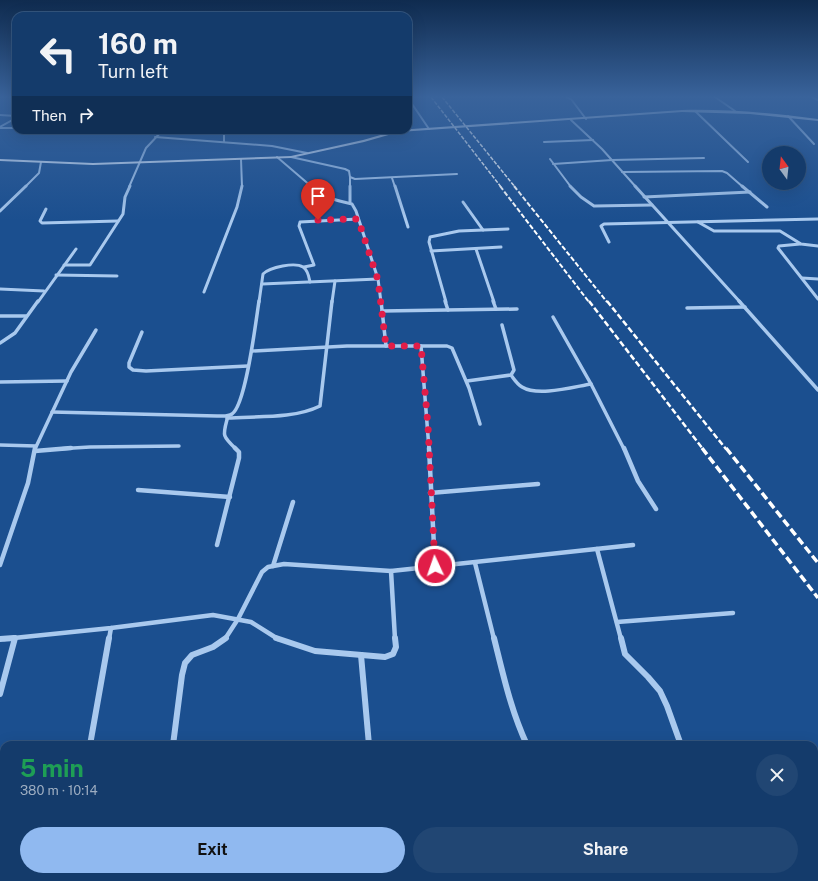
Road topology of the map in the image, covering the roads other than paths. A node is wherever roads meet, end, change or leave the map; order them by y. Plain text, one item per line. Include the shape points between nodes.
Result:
1 (155, 138) edge
2 (157, 138) edge
3 (224, 138) edge
4 (374, 138) edge
5 (723, 138) edge
6 (809, 138) edge
7 (593, 140) joint
8 (224, 142) junction
9 (544, 142) dead end
10 (814, 144) dead end
11 (307, 153) junction
12 (291, 157) junction
13 (277, 158) junction
14 (704, 158) dead end
15 (241, 159) junction
16 (550, 159) dead end
17 (0, 160) edge
18 (612, 160) junction
19 (41, 162) junction
20 (138, 162) junction
21 (748, 162) dead end
22 (553, 164) junction
23 (622, 172) junction
24 (457, 174) dead end
25 (350, 177) junction
26 (392, 178) junction
27 (750, 192) junction
28 (644, 197) junction
29 (463, 202) dead end
30 (350, 203) junction
31 (652, 205) junction
32 (767, 207) dead end
33 (46, 209) dead end
34 (0, 211) edge
35 (358, 219) junction
36 (818, 219) edge
37 (118, 221) junction
38 (697, 222) junction
39 (668, 223) junction
40 (408, 227) dead end
41 (508, 228) dead end
42 (483, 230) junction
43 (609, 242) dead end
44 (801, 244) junction
45 (818, 246) edge
46 (501, 248) dead end
47 (76, 249) dead end
48 (476, 249) junction
49 (431, 251) junction
50 (64, 265) junction
51 (304, 267) junction
52 (56, 275) junction
53 (117, 276) dead end
54 (802, 278) junction
55 (818, 279) edge
56 (378, 280) junction
57 (334, 281) junction
58 (310, 282) junction
59 (262, 284) junction
60 (0, 289) edge
61 (44, 290) junction
62 (204, 292) dead end
63 (818, 299) edge
64 (745, 307) junction
65 (687, 308) dead end
66 (496, 309) junction
67 (517, 309) dead end
68 (448, 310) junction
69 (382, 311) junction
70 (0, 316) edge
71 (26, 316) junction
72 (553, 317) dead end
73 (502, 324) dead end
74 (96, 330) dead end
75 (142, 332) dead end
76 (0, 343) edge
77 (386, 346) junction
78 (421, 346) junction
79 (326, 347) junction
80 (252, 351) junction
81 (248, 366) junction
82 (512, 375) junction
83 (67, 381) junction
84 (467, 381) junction
85 (0, 382) edge
86 (591, 384) junction
87 (818, 390) edge
88 (52, 412) junction
89 (228, 417) junction
90 (480, 424) dead end
91 (0, 446) edge
92 (179, 446) dead end
93 (35, 448) junction
94 (538, 484) dead end
95 (138, 490) dead end
96 (430, 493) junction
97 (230, 496) junction
98 (293, 502) dead end
99 (656, 509) dead end
100 (218, 545) dead end
101 (633, 545) dead end
102 (597, 549) junction
103 (475, 562) junction
104 (0, 565) edge
105 (273, 566) junction
106 (435, 566) junction
107 (391, 571) junction
108 (733, 614) dead end
109 (238, 619) junction
110 (617, 622) junction
111 (111, 628) junction
112 (14, 638) junction
113 (0, 639) edge
114 (361, 655) junction
115 (0, 694) edge
116 (91, 741) edge
117 (174, 741) edge
118 (369, 741) edge
119 (525, 741) edge
120 (679, 741) edge

1 - 20 street
2 - 8 street
3 - 8 street
4 - 11 main road
5 - 21 street
6 - 10 street
7 - 9 street
7 - 18 street
8 - 11 street via 272,146
11 - 12 main road
12 - 13 main road
12 - 25 street via 346,169
13 - 15 main road
13 - 30 street via 322,196
14 - 18 street
15 - 20 main road
15 - 62 street via 242,185 237,207
16 - 22 street
17 - 19 main road
18 - 22 street
18 - 23 street
19 - 20 main road
19 - 34 street via 39,173
20 - 37 street via 124,197 123,214
22 - 31 street via 572,187 594,206
23 - 27 street via 722,171
23 - 28 street
24 - 26 street
25 - 26 street via 367,180
25 - 30 street
26 - 40 street
27 - 28 street
27 - 32 street
28 - 31 street
29 - 42 street
30 - 35 street
31 - 39 street
33 - 37 street via 40,221 42,223
35 - 51 street via 300,222 298,226 314,265
35 - 56 street
36 - 38 street
37 - 50 street via 90,265
38 - 39 street
38 - 44 street via 714,231 780,231
39 - 43 street via 604,224 601,226
39 - 64 street
41 - 42 street
42 - 49 street via 440,234 430,238
44 - 45 street
44 - 54 street via 783,245 778,248
46 - 48 street
47 - 50 street
48 - 49 street
48 - 66 street
49 - 68 street
50 - 52 street
51 - 58 street
51 - 59 street via 290,266 266,270
52 - 53 street
52 - 61 street
54 - 55 street
54 - 63 street
56 - 57 street
56 - 69 street
57 - 58 street
57 - 79 street
58 - 59 street
59 - 80 street
60 - 61 street
61 - 71 street
64 - 65 street
64 - 87 street
66 - 67 street
66 - 68 street
68 - 69 street
69 - 77 street
70 - 71 street
71 - 76 street via 15,332
72 - 86 street
73 - 82 street via 514,370
74 - 83 street
75 - 81 street via 129,363 133,370
77 - 78 street
77 - 79 street
78 - 84 street via 452,348
78 - 96 street via 428,426
79 - 80 street
79 - 89 street via 320,406 308,412 295,414
80 - 81 street
81 - 89 street via 239,406
82 - 84 street
82 - 86 street via 521,386 545,391
83 - 85 street
83 - 88 street
84 - 90 street
86 - 99 street via 638,481
88 - 89 street
88 - 93 street
89 - 97 street via 225,439 239,452
91 - 93 street
92 - 93 street
93 - 104 street via 28,483
94 - 96 street
95 - 97 street
96 - 106 street
97 - 100 street
98 - 105 street
101 - 102 street
102 - 103 street
102 - 110 street
103 - 106 street
103 - 119 street via 508,692
105 - 107 street via 284,564
105 - 109 street via 262,572
106 - 107 street
107 - 114 street via 396,647 392,654 385,657
108 - 110 street
109 - 111 street via 213,615
109 - 114 street via 251,622 280,640 315,651
109 - 117 street via 225,638 213,647 192,655 185,663
110 - 120 street via 625,654 656,685 664,699
111 - 112 street
111 - 116 street
112 - 113 street
112 - 115 street
114 - 118 street

